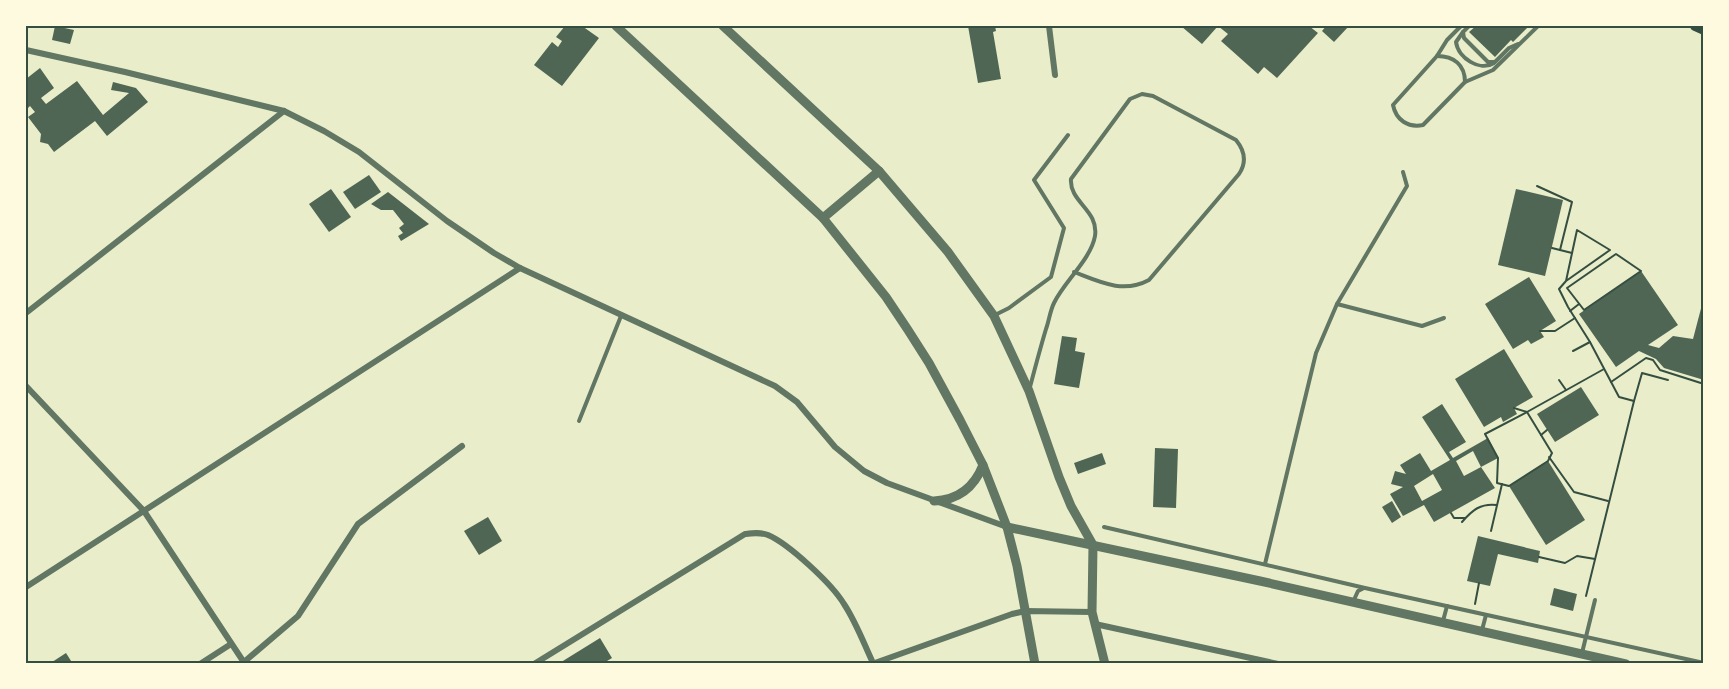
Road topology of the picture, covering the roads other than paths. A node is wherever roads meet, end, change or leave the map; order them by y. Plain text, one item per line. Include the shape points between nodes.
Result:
1 (616, 26) edge
2 (723, 26) edge
3 (1048, 26) edge
4 (1461, 26) edge
5 (1469, 26) edge
6 (1538, 26) edge
7 (1695, 26) edge
8 (1704, 30) edge
9 (1464, 31) junction
10 (1521, 43) junction
11 (26, 50) edge
12 (1437, 56) junction
13 (1496, 62) junction
14 (1055, 75) dead end
15 (1465, 82) junction
16 (284, 111) junction
17 (1068, 135) dead end
18 (879, 171) junction
19 (1403, 172) dead end
20 (823, 218) junction
21 (520, 267) junction
22 (1074, 272) junction
23 (1337, 304) junction
24 (26, 313) edge
25 (621, 316) junction
26 (994, 316) junction
27 (1444, 318) dead end
28 (26, 386) edge
29 (1029, 391) junction
30 (579, 421) dead end
31 (462, 446) dead end
32 (983, 465) junction
33 (934, 501) junction
34 (144, 511) junction
35 (1007, 527) junction
36 (1104, 527) dead end
37 (1093, 545) junction
38 (1264, 565) junction
39 (26, 586) edge
40 (1365, 588) junction
41 (1595, 600) dead end
42 (1353, 602) junction
43 (1447, 606) junction
44 (1025, 611) junction
45 (1092, 612) junction
46 (1486, 615) junction
47 (1443, 622) junction
48 (1095, 624) junction
49 (1482, 631) junction
50 (1586, 637) junction
51 (231, 644) junction
52 (1582, 653) junction
53 (200, 663) edge
54 (244, 663) edge
55 (534, 663) edge
56 (873, 663) edge
57 (1035, 663) edge
58 (1105, 663) edge
59 (1278, 663) edge
60 (1626, 663) edge
61 (1704, 663) edge

1 - 20 street
2 - 18 street
3 - 14 street
4 - 12 lane
5 - 9 lane
6 - 10 lane
7 - 8 main road
9 - 13 lane via 1464,38 1486,60
9 - 13 lane via 1456,42 1458,50 1475,65 1485,67
10 - 13 lane via 1509,48
10 - 15 lane via 1493,70
11 - 16 street
12 - 15 lane via 1458,62
12 - 15 lane via 1393,105 1402,122 1423,125
16 - 21 street via 359,153 470,238
16 - 24 street
17 - 26 lane via 1034,180 1065,228 1051,277
18 - 20 street
18 - 26 street via 948,252
19 - 23 lane via 1407,186
20 - 32 street via 908,330
21 - 25 street
21 - 34 street
22 - 22 lane via 1118,287 1149,280 1239,174 1245,158 1240,145 1154,96 1142,94 1130,99 1071,179 1073,192 1091,214 1095,229 1093,244
22 - 29 lane via 1054,304
23 - 27 lane via 1422,326
23 - 38 lane via 1316,353
25 - 30 lane
25 - 33 street via 776,386 853,464 875,478
26 - 29 street
28 - 34 street
29 - 37 street via 1071,506
31 - 54 street via 358,524 298,616
32 - 33 street via 963,493
32 - 35 street
33 - 35 street
34 - 39 street
34 - 51 street
35 - 37 street
35 - 44 street
36 - 38 lane
37 - 42 street
37 - 45 street
38 - 40 lane
40 - 42 lane via 1358,591
40 - 43 lane
41 - 50 lane
42 - 47 street
43 - 46 lane
43 - 47 lane
44 - 45 street
44 - 56 street
44 - 57 street
45 - 48 street
46 - 49 lane
46 - 50 lane
47 - 49 street
48 - 58 street
48 - 59 street
49 - 52 street
50 - 52 lane
50 - 61 lane
51 - 53 street
51 - 54 street
52 - 60 street
55 - 56 street via 745,534 758,533 782,544 835,592

